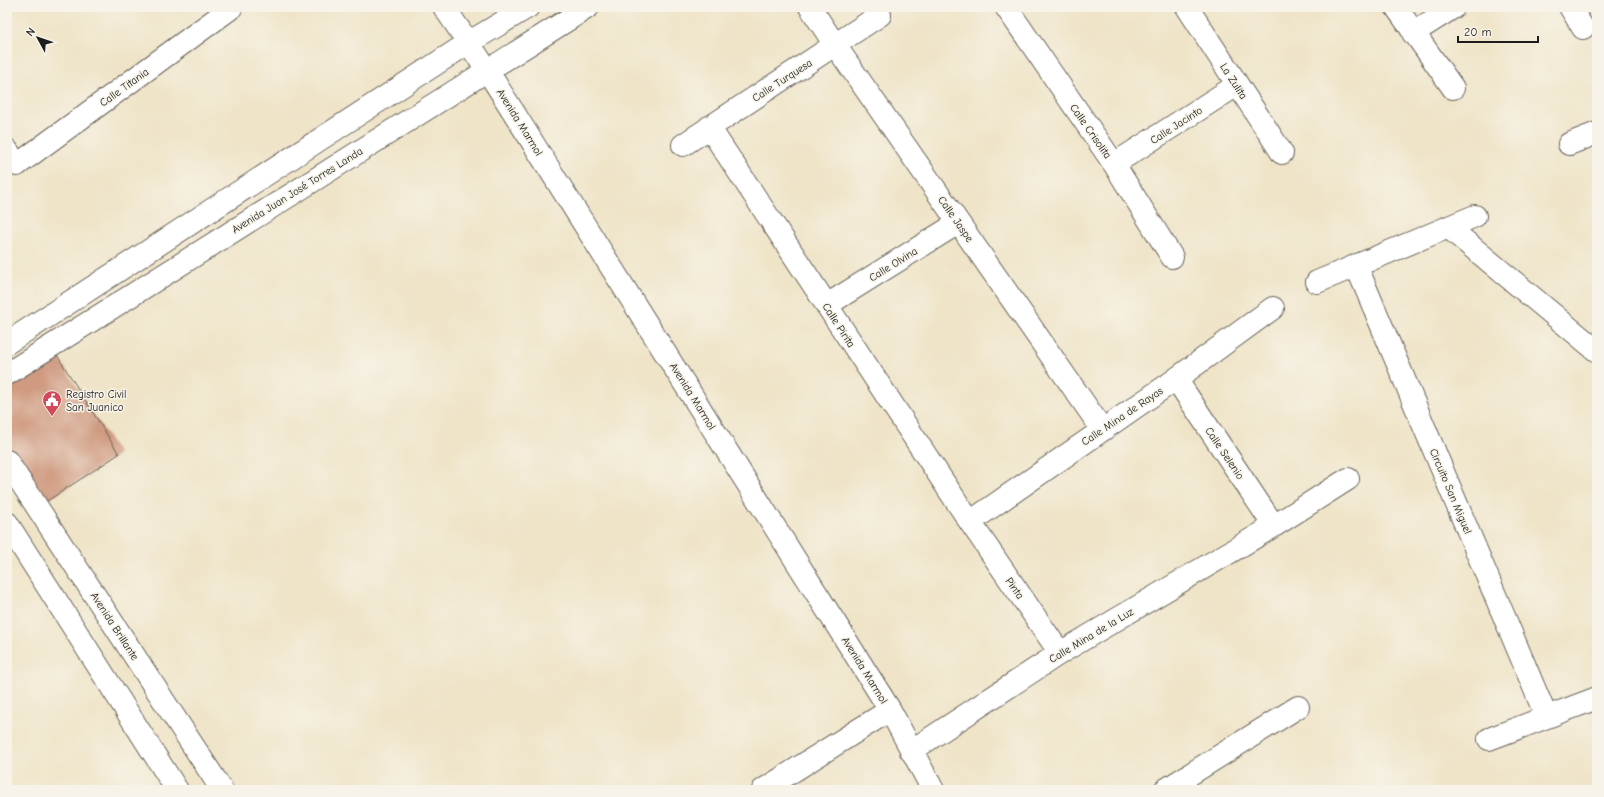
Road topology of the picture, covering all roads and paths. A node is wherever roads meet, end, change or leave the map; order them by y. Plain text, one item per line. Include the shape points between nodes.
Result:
1 (444, 7) edge
2 (528, 7) edge
3 (588, 7) edge
4 (810, 7) edge
5 (1006, 7) edge
6 (1187, 7) edge
7 (1396, 7) edge
8 (1454, 7) edge
9 (1570, 7) edge
10 (230, 8) edge
11 (880, 15) dead end
12 (1583, 28) dead end
13 (1413, 33) junction
14 (468, 43) junction
15 (835, 45) junction
16 (487, 70) junction
17 (1237, 85) junction
18 (1453, 88) dead end
19 (709, 127) junction
20 (1597, 133) edge
21 (1569, 144) dead end
22 (683, 145) dead end
23 (1282, 153) dead end
24 (12, 157) edge
25 (1114, 164) junction
26 (1475, 216) dead end
27 (958, 223) junction
28 (1448, 228) junction
29 (1172, 257) dead end
30 (1356, 265) junction
31 (1316, 282) dead end
32 (827, 306) junction
33 (1273, 308) dead end
34 (7, 343) edge
35 (1597, 351) edge
36 (7, 374) edge
37 (1176, 380) junction
38 (1102, 429) junction
39 (7, 462) edge
40 (1348, 479) dead end
41 (970, 522) junction
42 (7, 523) edge
43 (1274, 526) junction
44 (1060, 653) junction
45 (1597, 698) edge
46 (1298, 707) dead end
47 (890, 710) junction
48 (1546, 716) junction
49 (1489, 739) dead end
50 (912, 751) junction
51 (177, 790) edge
52 (222, 790) edge
53 (764, 790) edge
54 (934, 790) edge
55 (1165, 790) edge

1 - 14 street, Avenida Marmol
2 - 14 street
3 - 16 street, Avenida Juan José Torres Landa
4 - 15 street, Calle Jaspe
5 - 25 street, Calle Crisolita
6 - 17 street, La Zulita
7 - 13 street
8 - 13 street
9 - 12 street
10 - 24 street, Calle Titania
11 - 15 street, Calle Turquesa
13 - 18 street
14 - 16 street, Avenida Marmol
14 - 34 street
15 - 19 street, Calle Turquesa
15 - 27 street, Calle Jaspe
16 - 36 street, Avenida Juan José Torres Landa
16 - 47 street, Avenida Marmol
17 - 23 street, La Zulita
17 - 25 street, Calle Jacinto
19 - 22 street, Calle Turquesa
19 - 32 street, Calle Pirita
20 - 21 street
25 - 29 street, Calle Crisolita
26 - 28 street
27 - 32 street, Calle Olvina
27 - 38 street, Calle Jaspe
28 - 30 street
28 - 35 street
30 - 31 street
30 - 48 street, Circuito San Miguel
32 - 41 street, Calle Pirita
33 - 37 street, Calle Mina de Rayas
37 - 38 street, Calle Mina de Rayas
37 - 43 street, Calle Selenio
38 - 41 street, Calle Mina de Rayas
39 - 52 street, Avenida Brillante
40 - 43 street, Calle Mina de la Luz
41 - 44 street, Pinta
42 - 51 street
43 - 44 street, Calle Mina de la Luz
44 - 50 street, Calle Mina de la Luz
45 - 48 street
46 - 55 street
47 - 50 street, Avenida Marmol
47 - 53 street
48 - 49 street
50 - 54 street, Avenida Marmol

